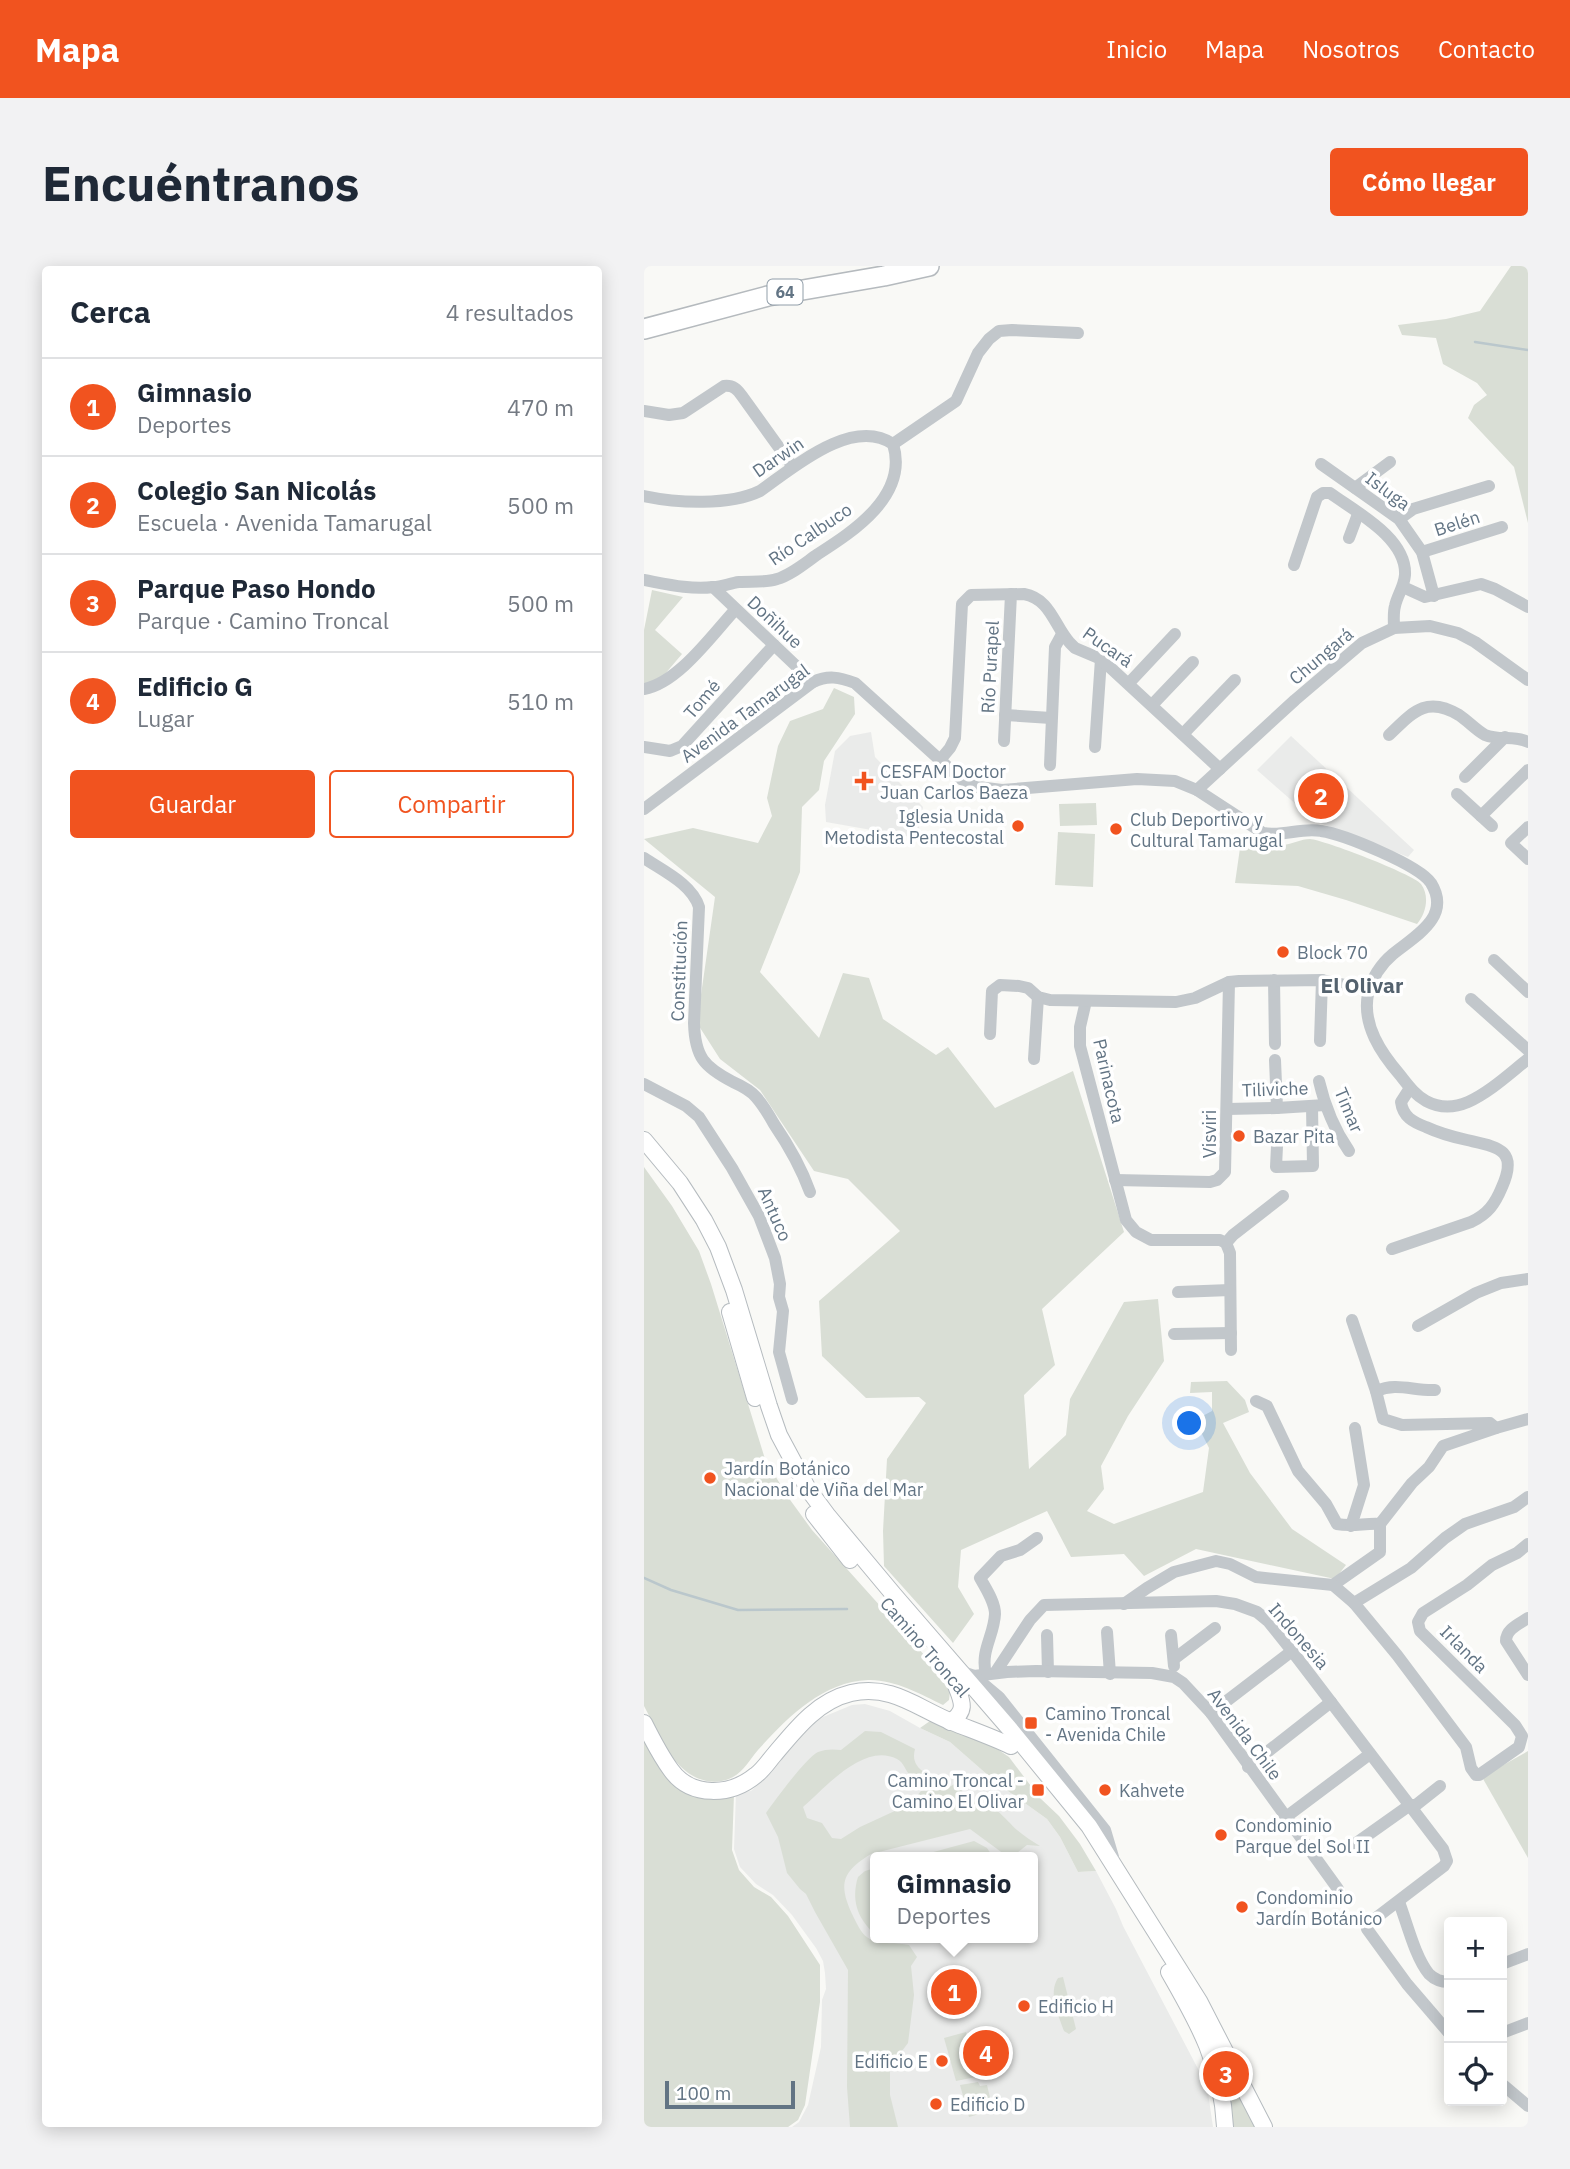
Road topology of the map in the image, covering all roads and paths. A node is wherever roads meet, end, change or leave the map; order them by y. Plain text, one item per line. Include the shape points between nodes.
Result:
1 (889, 266) edge
2 (929, 266) edge
3 (644, 319) edge
4 (644, 329) edge
5 (1078, 333) dead end
6 (644, 411) edge
7 (893, 444) junction
8 (1390, 461) dead end
9 (1321, 464) dead end
10 (793, 467) junction
11 (1489, 486) dead end
12 (1355, 488) junction
13 (644, 496) edge
14 (1358, 514) junction
15 (1399, 519) junction
16 (1502, 527) dead end
17 (1349, 538) dead end
18 (1422, 552) junction
19 (1294, 565) dead end
20 (644, 580) edge
21 (713, 587) junction
22 (1403, 587) junction
23 (1011, 594) junction
24 (1434, 596) junction
25 (1528, 607) edge
26 (735, 610) junction
27 (1394, 628) junction
28 (1062, 634) junction
29 (1175, 634) dead end
30 (774, 645) junction
31 (1101, 659) junction
32 (1193, 662) dead end
33 (1234, 680) dead end
34 (1528, 680) edge
35 (813, 682) junction
36 (1129, 683) junction
37 (644, 688) edge
38 (1152, 705) junction
39 (1005, 715) junction
40 (1051, 718) junction
41 (1183, 734) junction
42 (1389, 735) dead end
43 (1505, 737) junction
44 (1004, 741) dead end
45 (1528, 742) edge
46 (644, 747) edge
47 (1096, 747) dead end
48 (940, 760) junction
49 (1050, 765) dead end
50 (1220, 769) junction
51 (1528, 770) edge
52 (1465, 777) dead end
53 (1197, 790) junction
54 (1457, 794) dead end
55 (644, 809) edge
56 (1481, 816) junction
57 (1492, 826) dead end
58 (1528, 827) edge
59 (644, 858) edge
60 (1528, 859) edge
61 (1494, 960) dead end
62 (1274, 980) junction
63 (1322, 981) junction
64 (1229, 982) junction
65 (1369, 990) junction
66 (1528, 992) edge
67 (1038, 996) junction
68 (1471, 999) dead end
69 (1086, 1001) junction
70 (990, 1034) dead end
71 (1320, 1041) dead end
72 (1275, 1044) dead end
73 (1528, 1049) edge
74 (1034, 1059) dead end
75 (1275, 1059) dead end
76 (1528, 1059) edge
77 (1319, 1081) dead end
78 (644, 1084) edge
79 (1410, 1088) junction
80 (1319, 1105) junction
81 (1277, 1108) junction
82 (1227, 1109) junction
83 (644, 1140) edge
84 (1277, 1146) dead end
85 (1349, 1151) dead end
86 (644, 1155) edge
87 (1115, 1180) junction
88 (810, 1192) dead end
89 (1283, 1196) dead end
90 (1228, 1248) junction
91 (1392, 1249) dead end
92 (1528, 1279) edge
93 (1230, 1290) junction
94 (1178, 1292) dead end
95 (1352, 1320) dead end
96 (1418, 1326) dead end
97 (1231, 1333) junction
98 (1174, 1334) dead end
99 (1231, 1350) dead end
100 (1435, 1390) dead end
101 (1376, 1391) junction
102 (792, 1399) dead end
103 (1256, 1401) dead end
104 (1528, 1419) edge
105 (1355, 1428) dead end
106 (1496, 1428) junction
107 (1528, 1497) edge
108 (1380, 1524) junction
109 (1351, 1527) junction
110 (1037, 1538) dead end
111 (1528, 1544) edge
112 (1333, 1585) junction
113 (1354, 1603) junction
114 (1124, 1604) junction
115 (1528, 1618) edge
116 (1215, 1628) dead end
117 (1107, 1632) dead end
118 (1046, 1635) dead end
119 (1171, 1635) dead end
120 (1292, 1651) junction
121 (1174, 1658) junction
122 (1048, 1672) junction
123 (1110, 1674) junction
124 (974, 1675) junction
125 (1528, 1675) edge
126 (1174, 1676) junction
127 (999, 1697) junction
128 (1331, 1702) junction
129 (1211, 1713) junction
130 (950, 1721) junction
131 (644, 1723) edge
132 (1011, 1745) junction
133 (1370, 1754) junction
134 (1248, 1767) junction
135 (1440, 1786) dead end
136 (1410, 1805) junction
137 (1286, 1818) junction
138 (1355, 1844) dead end
139 (1115, 1864) junction
140 (1338, 1889) dead end
141 (1399, 1902) junction
142 (1528, 1954) edge
143 (1507, 1962) edge
144 (1444, 1981) edge
145 (1528, 2023) edge
146 (1444, 2027) edge
147 (1507, 2031) edge
148 (1522, 2095) edge
149 (1528, 2106) edge
150 (1225, 2127) edge
151 (1264, 2127) edge

1 - 3 highway, 64 via 776,285
2 - 4 highway, 64 via 768,296
5 - 7 street via 999,331 978,354 956,401
6 - 10 street via 683,413 724,386 736,388
7 - 10 street, Darwin via 878,437 847,439
7 - 21 street, Río Calbuco via 897,463 893,480 880,502 846,536 774,580
8 - 12 street
9 - 12 street, Isluga
10 - 13 street, Darwin via 749,496 678,501
11 - 15 street via 1413,509
12 - 15 street, Isluga
14 - 17 street
14 - 19 street, Isluga via 1323,492 1317,497
14 - 22 street, Isluga via 1397,547 1405,566
15 - 18 street, Isluga
16 - 18 street, Belén
18 - 24 street, Isluga
20 - 21 street, Río Calbuco
21 - 26 street, Doñihue
22 - 24 street
22 - 27 street, Isluga via 1393,610
23 - 28 street, Pucará via 1038,599
23 - 39 street, Río Purapel
23 - 48 street, Pucará via 971,595 962,604 955,738
24 - 25 street via 1481,584
26 - 30 street, Doñihue
26 - 37 street via 677,673
27 - 34 street, Chungará via 1430,626 1458,633
27 - 50 street, Chungará via 1362,643
28 - 31 street, Pucará via 1075,648
28 - 40 street via 1055,647
29 - 36 street
30 - 35 street, Doñihue
30 - 46 street, Tomé via 682,746 670,751
31 - 36 street, Pucará
31 - 47 street
32 - 38 street
33 - 41 street
35 - 48 street, Avenida Tamarugal via 839,677 855,683
35 - 55 street, Avenida Tamarugal
36 - 38 street, Pucará
38 - 41 street, Pucará
39 - 40 street
39 - 44 street, Río Purapel
40 - 49 street
41 - 50 street, Pucará
42 - 43 street via 1415,710 1432,706 1458,715 1484,734
43 - 45 street
43 - 52 street
48 - 53 street, Avenida Tamarugal via 969,784 988,789 1157,779
50 - 53 street, Chungará
51 - 56 street
53 - 65 street, Avenida Tamarugal via 1263,833 1332,833 1423,874 1436,897 1432,920 1383,964
54 - 56 street
56 - 57 street
58 - 60 street via 1511,843
59 - 88 street, Constitución via 688,889 699,907 694,1036 702,1058 711,1070 756,1097 792,1151
61 - 66 street
62 - 63 street
62 - 64 street
62 - 72 street
63 - 65 street
63 - 71 street
64 - 69 street via 1186,1000
64 - 82 street, Visviri
65 - 79 street via 1367,1016 1377,1045
67 - 69 street
67 - 70 street via 1019,986 994,988
67 - 74 street
68 - 73 street
69 - 87 street, Parinacota via 1080,1046
75 - 81 street
76 - 79 street via 1460,1105 1434,1104
77 - 80 street, Timar
78 - 102 street, Antuco via 699,1117 766,1232 780,1284 779,1352
79 - 91 street via 1401,1102 1413,1122 1494,1146 1504,1154 1507,1172 1484,1216
80 - 81 street, Tiliviche
80 - 84 street via 1313,1166 1276,1167
80 - 85 street, Timar
81 - 82 street, Tiliviche
82 - 87 street, Visviri via 1226,1167 1217,1180
83 - 124 main road, Camino Troncal via 680,1183 718,1247 776,1425 808,1489 894,1595
86 - 124 main road, Camino Troncal via 678,1198 706,1247 722,1284 757,1403 783,1468 800,1496 827,1533
87 - 90 street, Parinacota via 1126,1220 1142,1236 1151,1240 1220,1240
89 - 90 street via 1233,1235
90 - 93 street
92 - 96 street via 1489,1288
93 - 94 street
93 - 97 street
95 - 101 street
97 - 98 street
97 - 99 street
100 - 101 street via 1390,1385
101 - 106 street via 1383,1419 1402,1425 1490,1423
103 - 109 street via 1267,1406 1298,1471 1337,1524
104 - 106 street
105 - 109 street via 1364,1486
106 - 108 street via 1443,1446
107 - 113 street via 1514,1507 1465,1524 1411,1568
108 - 109 street
108 - 112 street via 1380,1552
110 - 124 street via 1002,1556 980,1578 995,1613 983,1661
111 - 113 street, Irlanda via 1423,1613 1418,1622 1420,1631 1518,1728 1519,1747 1486,1772 1476,1775 1466,1747
112 - 113 street
112 - 114 street via 1256,1577 1216,1561 1174,1572
114 - 120 street, Indonesia via 1216,1601 1245,1606 1268,1621
114 - 124 street, Indonesia via 1044,1605
115 - 125 street via 1506,1636
116 - 121 street
117 - 123 street
118 - 122 street
119 - 121 street
120 - 128 street, Indonesia
120 - 129 street
121 - 126 street
122 - 123 street
122 - 124 street
123 - 126 street
124 - 127 street, Camino Troncal
124 - 127 street, Camino Troncal
124 - 130 main road via 959,1716
124 - 132 main road, Camino Troncal
124 - 139 main road, Camino Troncal
126 - 129 street, Avenida Chile
127 - 139 street, Camino Troncal via 1105,1830
128 - 133 street, Indonesia
128 - 134 street
129 - 134 street, Avenida Chile
130 - 131 main road via 894,1695 852,1693 804,1720 757,1775 729,1790 712,1792 696,1788 672,1772
130 - 132 main road
132 - 150 main road, Camino Troncal via 1095,1853 1199,2023 1218,2073
133 - 136 street, Indonesia
133 - 137 street
134 - 137 street, Avenida Chile
135 - 136 street
136 - 138 street
136 - 141 street, Indonesia via 1447,1861
137 - 140 street, Avenida Chile
139 - 151 main road, Camino Troncal via 1199,2001
141 - 144 street via 1429,1974
141 - 146 street via 1367,1929
142 - 143 street
145 - 147 street
148 - 149 street

